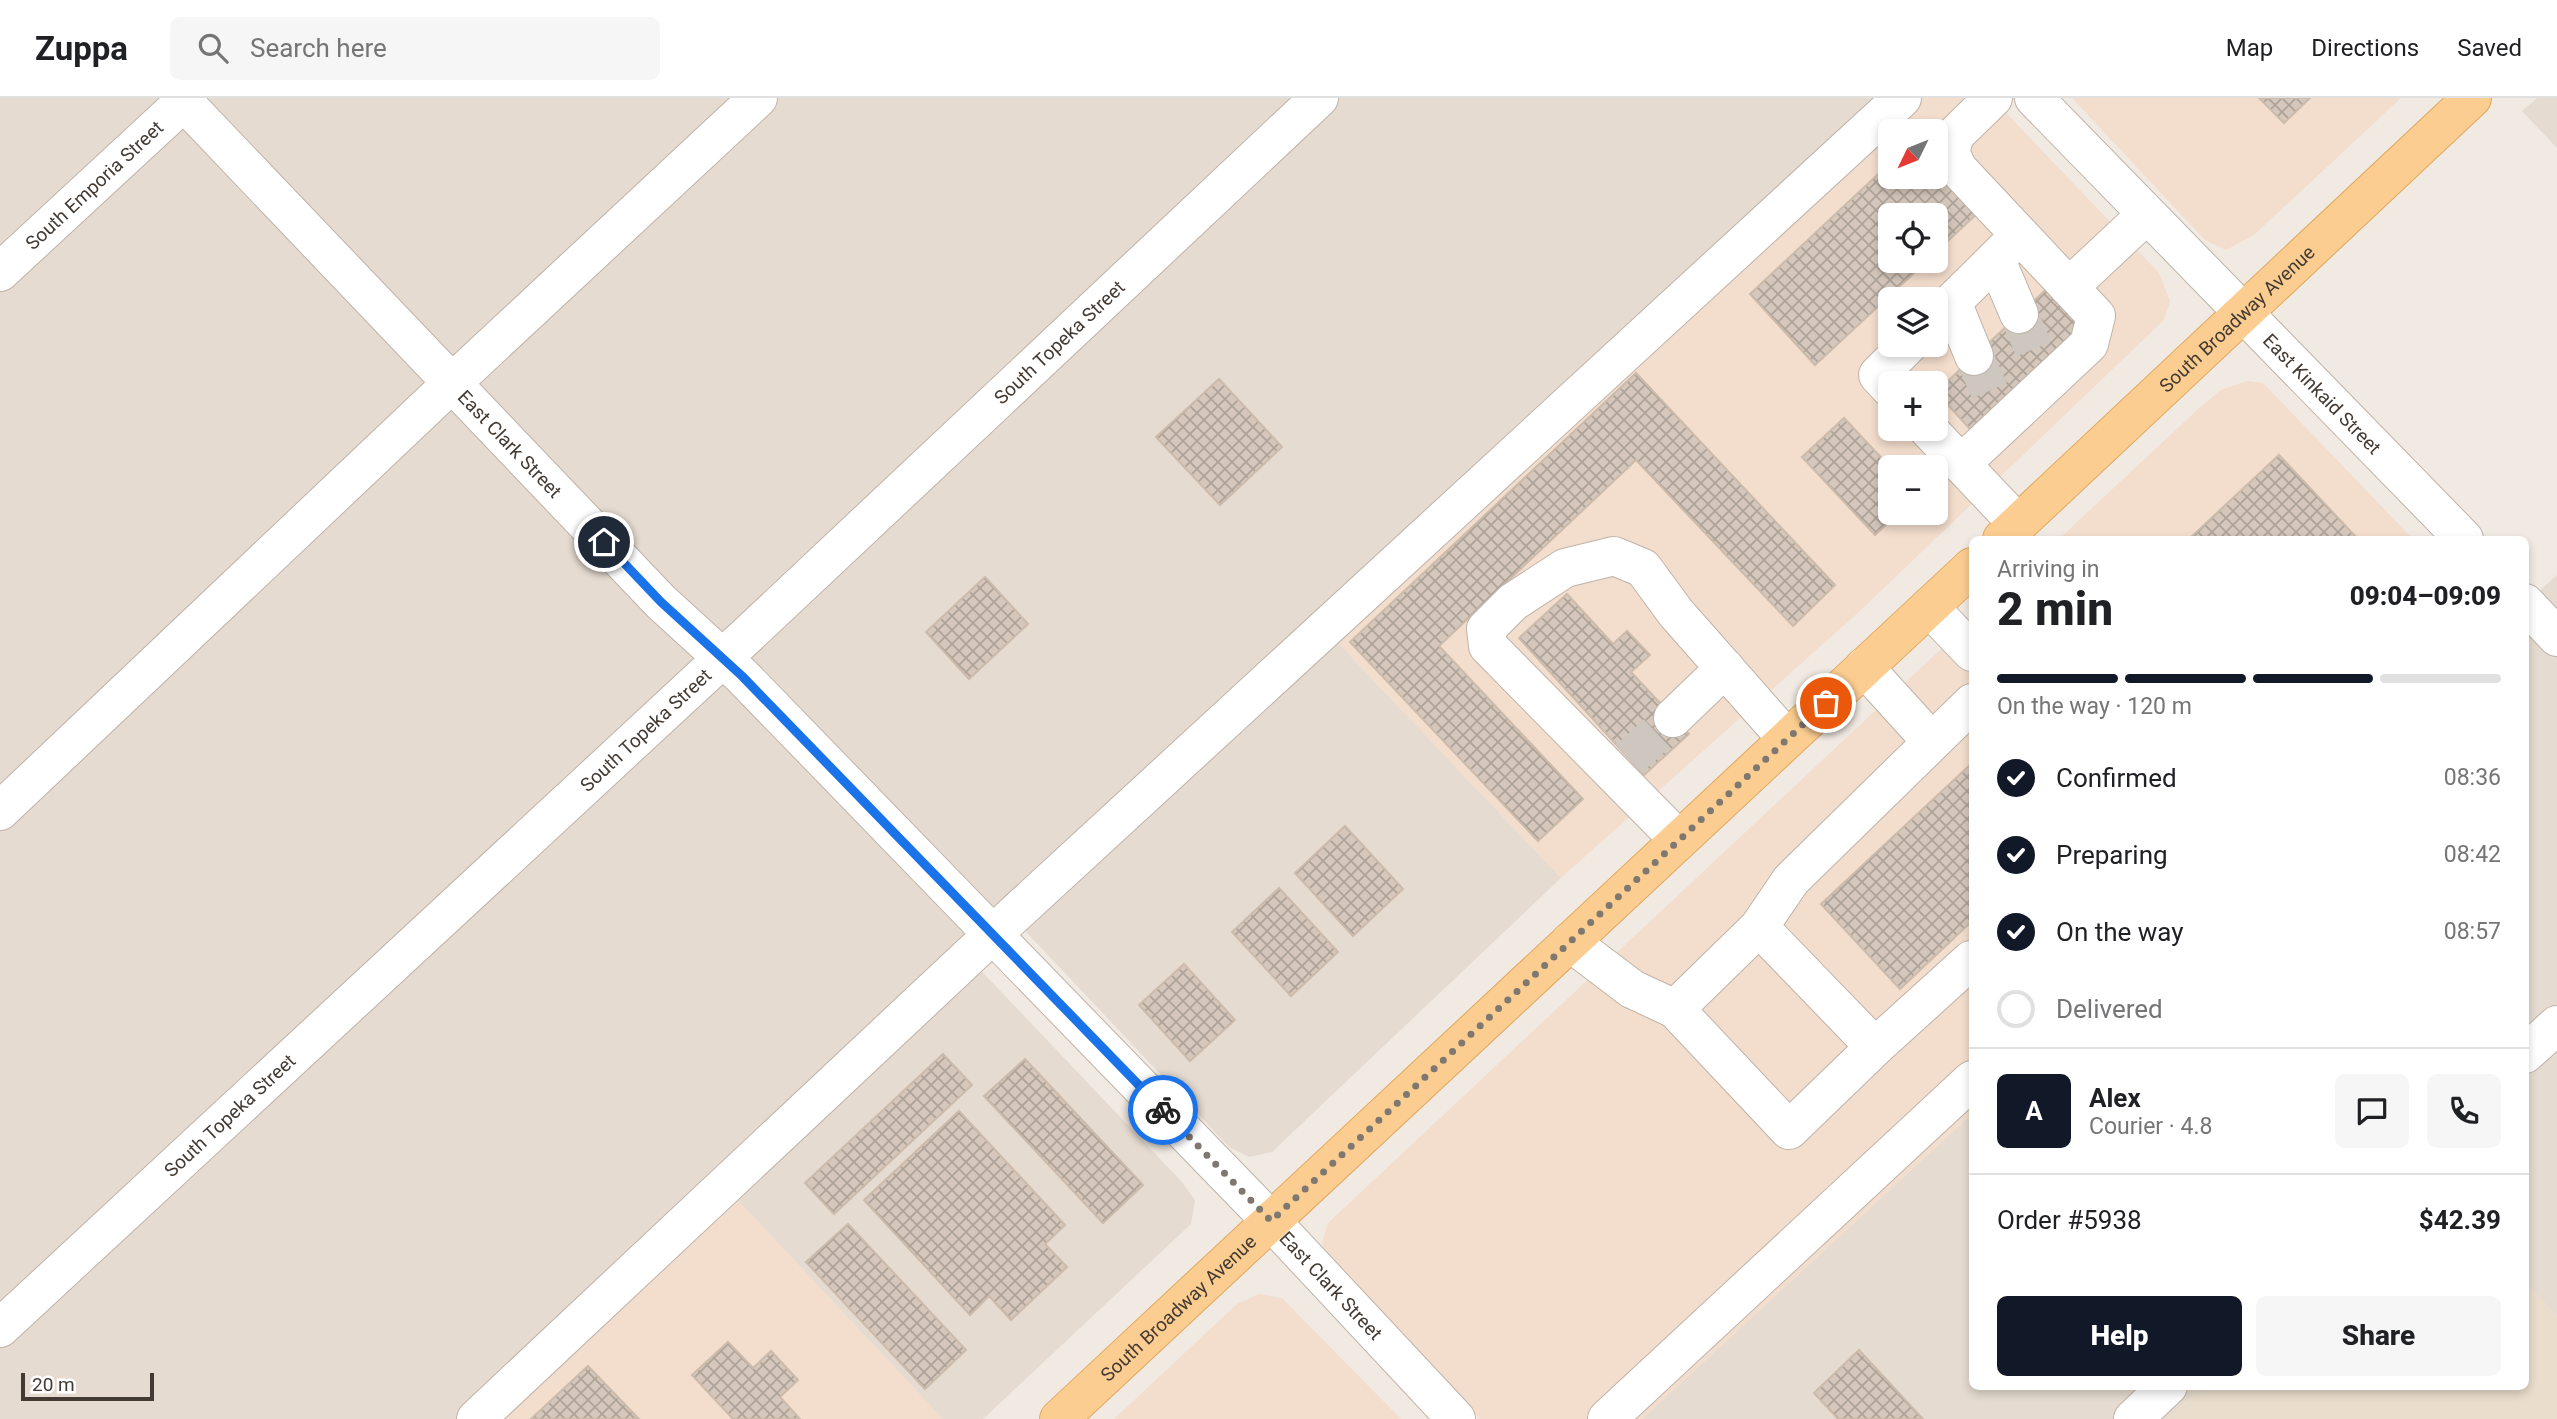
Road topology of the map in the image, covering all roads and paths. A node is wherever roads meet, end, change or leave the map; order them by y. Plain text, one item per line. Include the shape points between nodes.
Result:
1 (758, 98) edge
2 (1318, 98) edge
3 (1902, 98) edge
4 (1993, 98) edge
5 (2034, 98) edge
6 (2472, 98) edge
7 (184, 99) edge
8 (2146, 215) junction
9 (2008, 248) junction
10 (0, 272) edge
11 (2069, 287) junction
12 (1948, 306) edge
13 (2241, 312) junction
14 (2019, 314) tunnel mouth
15 (1948, 316) edge
16 (1975, 356) tunnel mouth
17 (1896, 357) edge
18 (1882, 371) edge
19 (452, 383) junction
20 (1939, 441) edge
21 (1961, 464) junction
22 (2010, 532) edge
23 (2461, 536) edge
24 (1969, 569) edge
25 (1929, 607) junction
26 (2529, 607) edge
27 (2557, 637) edge
28 (1969, 649) edge
29 (723, 658) junction
30 (1864, 667) junction
31 (1725, 668) junction
32 (1969, 706) edge
33 (1673, 718) tunnel mouth
34 (1787, 739) junction
35 (1932, 743) junction
36 (0, 811) edge
37 (1679, 840) junction
38 (1759, 927) junction
39 (993, 934) junction
40 (1570, 942) junction
41 (1969, 962) edge
42 (1675, 1009) junction
43 (2557, 1025) edge
44 (1875, 1047) junction
45 (2529, 1050) edge
46 (1969, 1083) edge
47 (1271, 1221) junction
48 (0, 1328) edge
49 (2164, 1390) edge
50 (476, 1419) edge
51 (1059, 1419) edge
52 (1456, 1419) edge
53 (1607, 1419) edge
54 (2133, 1419) edge

1 - 19 street
2 - 29 street, South Topeka Street
3 - 39 street
4 - 9 street via 1955,135 1950,152
5 - 8 street, East Kinkaid Street
6 - 13 main road, South Broadway Avenue
7 - 10 street, South Emporia Street
7 - 19 street, East Clark Street
8 - 11 street
8 - 13 street, East Kinkaid Street
9 - 11 street
9 - 12 street
9 - 14 street
11 - 21 street via 2096,316 2089,344 2044,373 2000,415
13 - 22 main road, South Broadway Avenue
13 - 23 street, East Kinkaid Street
15 - 16 street
17 - 18 street
19 - 29 street, East Clark Street via 661,602
19 - 36 street
20 - 21 street
21 - 22 street
24 - 25 main road, South Broadway Avenue
25 - 28 street
25 - 30 main road, South Broadway Avenue
26 - 27 street
29 - 39 street, East Clark Street
29 - 48 street, South Topeka Street
30 - 34 main road, South Broadway Avenue
30 - 35 street
31 - 33 street
31 - 34 street
31 - 37 street via 1643,568 1614,556 1565,568 1513,602 1486,629 1488,646 1622,766
32 - 35 street
34 - 37 main road, South Broadway Avenue
35 - 38 street via 1791,880
37 - 40 main road, South Broadway Avenue
38 - 42 street
38 - 44 street
39 - 47 street, East Clark Street
39 - 50 street
40 - 42 street via 1632,989
40 - 47 main road, South Broadway Avenue
41 - 44 street
42 - 44 street via 1789,1130
43 - 45 street
46 - 53 street
47 - 51 main road, South Broadway Avenue
47 - 52 street, East Clark Street
49 - 54 street

